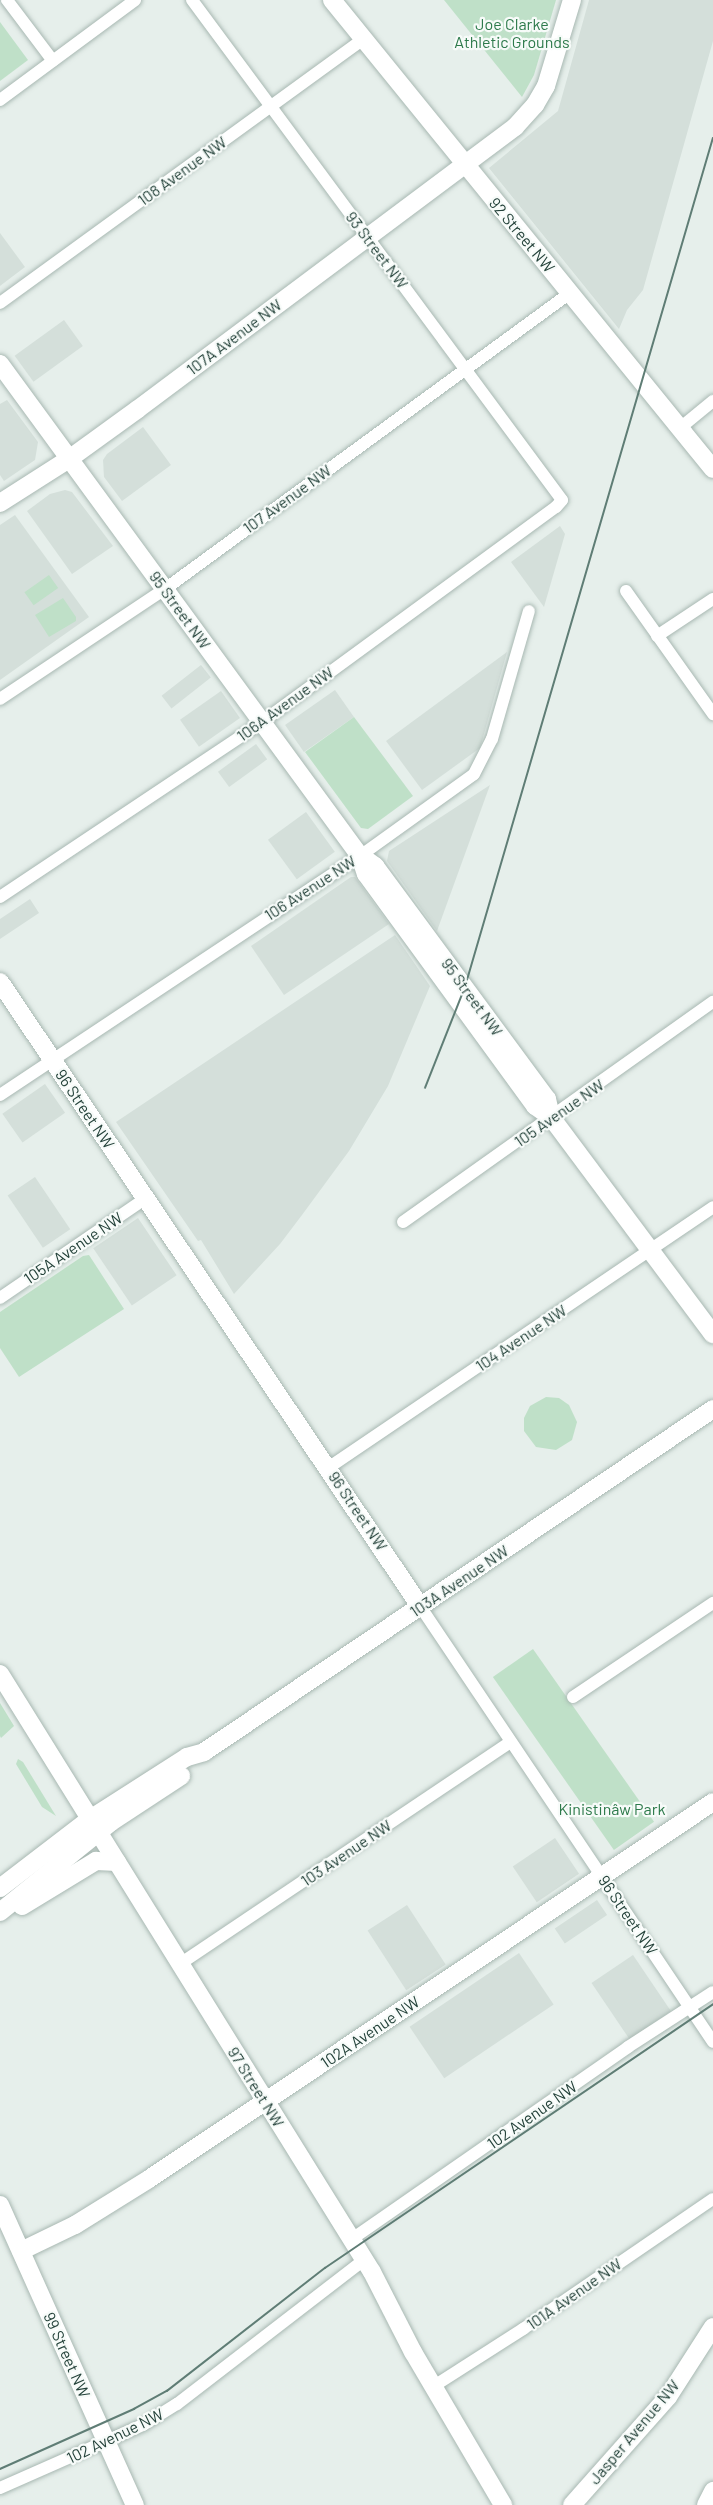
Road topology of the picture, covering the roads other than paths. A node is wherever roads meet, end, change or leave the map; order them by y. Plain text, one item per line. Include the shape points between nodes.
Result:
1 (7, 0) edge
2 (135, 0) edge
3 (192, 0) edge
4 (332, 0) edge
5 (572, 0) edge
6 (363, 39) junction
7 (54, 61) junction
8 (0, 100) edge
9 (270, 107) junction
10 (465, 166) junction
11 (368, 238) junction
12 (570, 293) junction
13 (0, 303) edge
14 (0, 364) edge
15 (465, 369) junction
16 (713, 401) edge
17 (680, 428) junction
18 (69, 459) junction
19 (713, 470) edge
20 (562, 500) joint
21 (0, 503) edge
22 (165, 589) junction
23 (626, 591) dead end
24 (713, 599) edge
25 (529, 611) dead end
26 (657, 636) junction
27 (0, 699) edge
28 (713, 714) edge
29 (262, 722) junction
30 (360, 856) junction
31 (0, 897) edge
32 (0, 982) edge
33 (713, 1002) edge
34 (52, 1061) junction
35 (0, 1095) edge
36 (552, 1117) junction
37 (146, 1198) junction
38 (713, 1207) edge
39 (403, 1222) dead end
40 (651, 1250) junction
41 (0, 1298) edge
42 (713, 1334) edge
43 (713, 1408) edge
44 (328, 1468) junction
45 (713, 1603) edge
46 (420, 1606) junction
47 (0, 1674) edge
48 (573, 1697) dead end
49 (510, 1742) junction
50 (713, 1802) edge
51 (95, 1825) junction
52 (117, 1862) junction
53 (602, 1876) junction
54 (0, 1888) edge
55 (3, 1910) edge
56 (180, 1964) junction
57 (713, 1992) edge
58 (690, 2007) junction
59 (713, 2042) edge
60 (266, 2101) junction
61 (713, 2199) edge
62 (0, 2205) edge
63 (351, 2239) junction
64 (21, 2251) junction
65 (364, 2260) junction
66 (713, 2327) edge
67 (434, 2386) junction
68 (106, 2442) junction
69 (0, 2488) edge
70 (713, 2491) edge
71 (135, 2505) edge
72 (503, 2505) edge
73 (572, 2505) edge
74 (706, 2505) edge

1 - 7 street
2 - 7 street
3 - 9 street, 93 Street NW
4 - 6 street, 92 Street NW
5 - 10 street, 107A Avenue NW via 546,86 535,105 515,127
6 - 9 street, 108 Avenue NW
6 - 10 street, 92 Street NW
7 - 8 street
9 - 11 street, 93 Street NW
9 - 13 street, 108 Avenue NW
10 - 11 street, 107A Avenue NW
10 - 12 street, 92 Street NW
11 - 15 street, 93 Street NW
11 - 18 street, 107A Avenue NW
12 - 15 street, 107 Avenue NW
12 - 17 street, 92 Street NW
14 - 18 street, 95 Street NW
15 - 20 street, 93 Street NW
15 - 22 street, 107 Avenue NW
16 - 17 street
17 - 19 street, 92 Street NW
18 - 21 street, 107A Avenue NW
18 - 22 street, 95 Street NW
20 - 29 street, 106A Avenue NW
22 - 27 street, 107 Avenue NW
22 - 29 street, 95 Street NW
23 - 26 street
24 - 26 street
25 - 30 street, 106 Avenue NW via 492,739 474,774
26 - 28 street
29 - 30 street, 95 Street NW
29 - 31 street, 106A Avenue NW
30 - 34 street, 106 Avenue NW
30 - 36 street, 95 Street NW via 366,874 535,1107
32 - 34 street, 96 Street NW
33 - 36 street, 105 Avenue NW
34 - 35 street, 106 Avenue NW
34 - 37 street, 96 Street NW
36 - 39 street, 105 Avenue NW
36 - 40 street, 95 Street NW
37 - 41 street, 105A Avenue NW
37 - 44 street, 96 Street NW
38 - 40 street, 104 Avenue NW
40 - 42 street, 95 Street NW
40 - 44 street, 104 Avenue NW
43 - 46 street, 103A Avenue NW
44 - 46 street, 96 Street NW
45 - 48 street
46 - 49 street, 96 Street NW
46 - 51 street, 103A Avenue NW via 204,1752 188,1757
47 - 51 street, 97 Street NW
49 - 53 street, 96 Street NW
49 - 56 street, 103 Avenue NW
50 - 53 street, 102A Avenue NW
51 - 52 street, 97 Street NW
51 - 54 street, 103A Avenue NW
51 - 55 street, 103A Avenue NW
52 - 55 street via 96,1861 19,1908
52 - 56 street, 97 Street NW
53 - 58 street, 96 Street NW
53 - 60 street, 102A Avenue NW
56 - 60 street, 97 Street NW
57 - 58 street, 102 Avenue NW
58 - 59 street, 96 Street NW
58 - 63 street, 102 Avenue NW
60 - 63 street, 97 Street NW
60 - 64 street, 102A Avenue NW via 90,2217
61 - 67 street, 101A Avenue NW via 523,2330
62 - 64 street, 99 Street NW
63 - 65 street, 97 Street NW
64 - 68 street, 99 Street NW
65 - 67 street, 97 Street NW
65 - 68 street, 102 Avenue NW via 177,2404
66 - 73 street, Jasper Avenue NW via 668,2397
67 - 72 street, 97 Street NW
68 - 69 street, 102 Avenue NW
68 - 71 street, 99 Street NW
70 - 74 street

